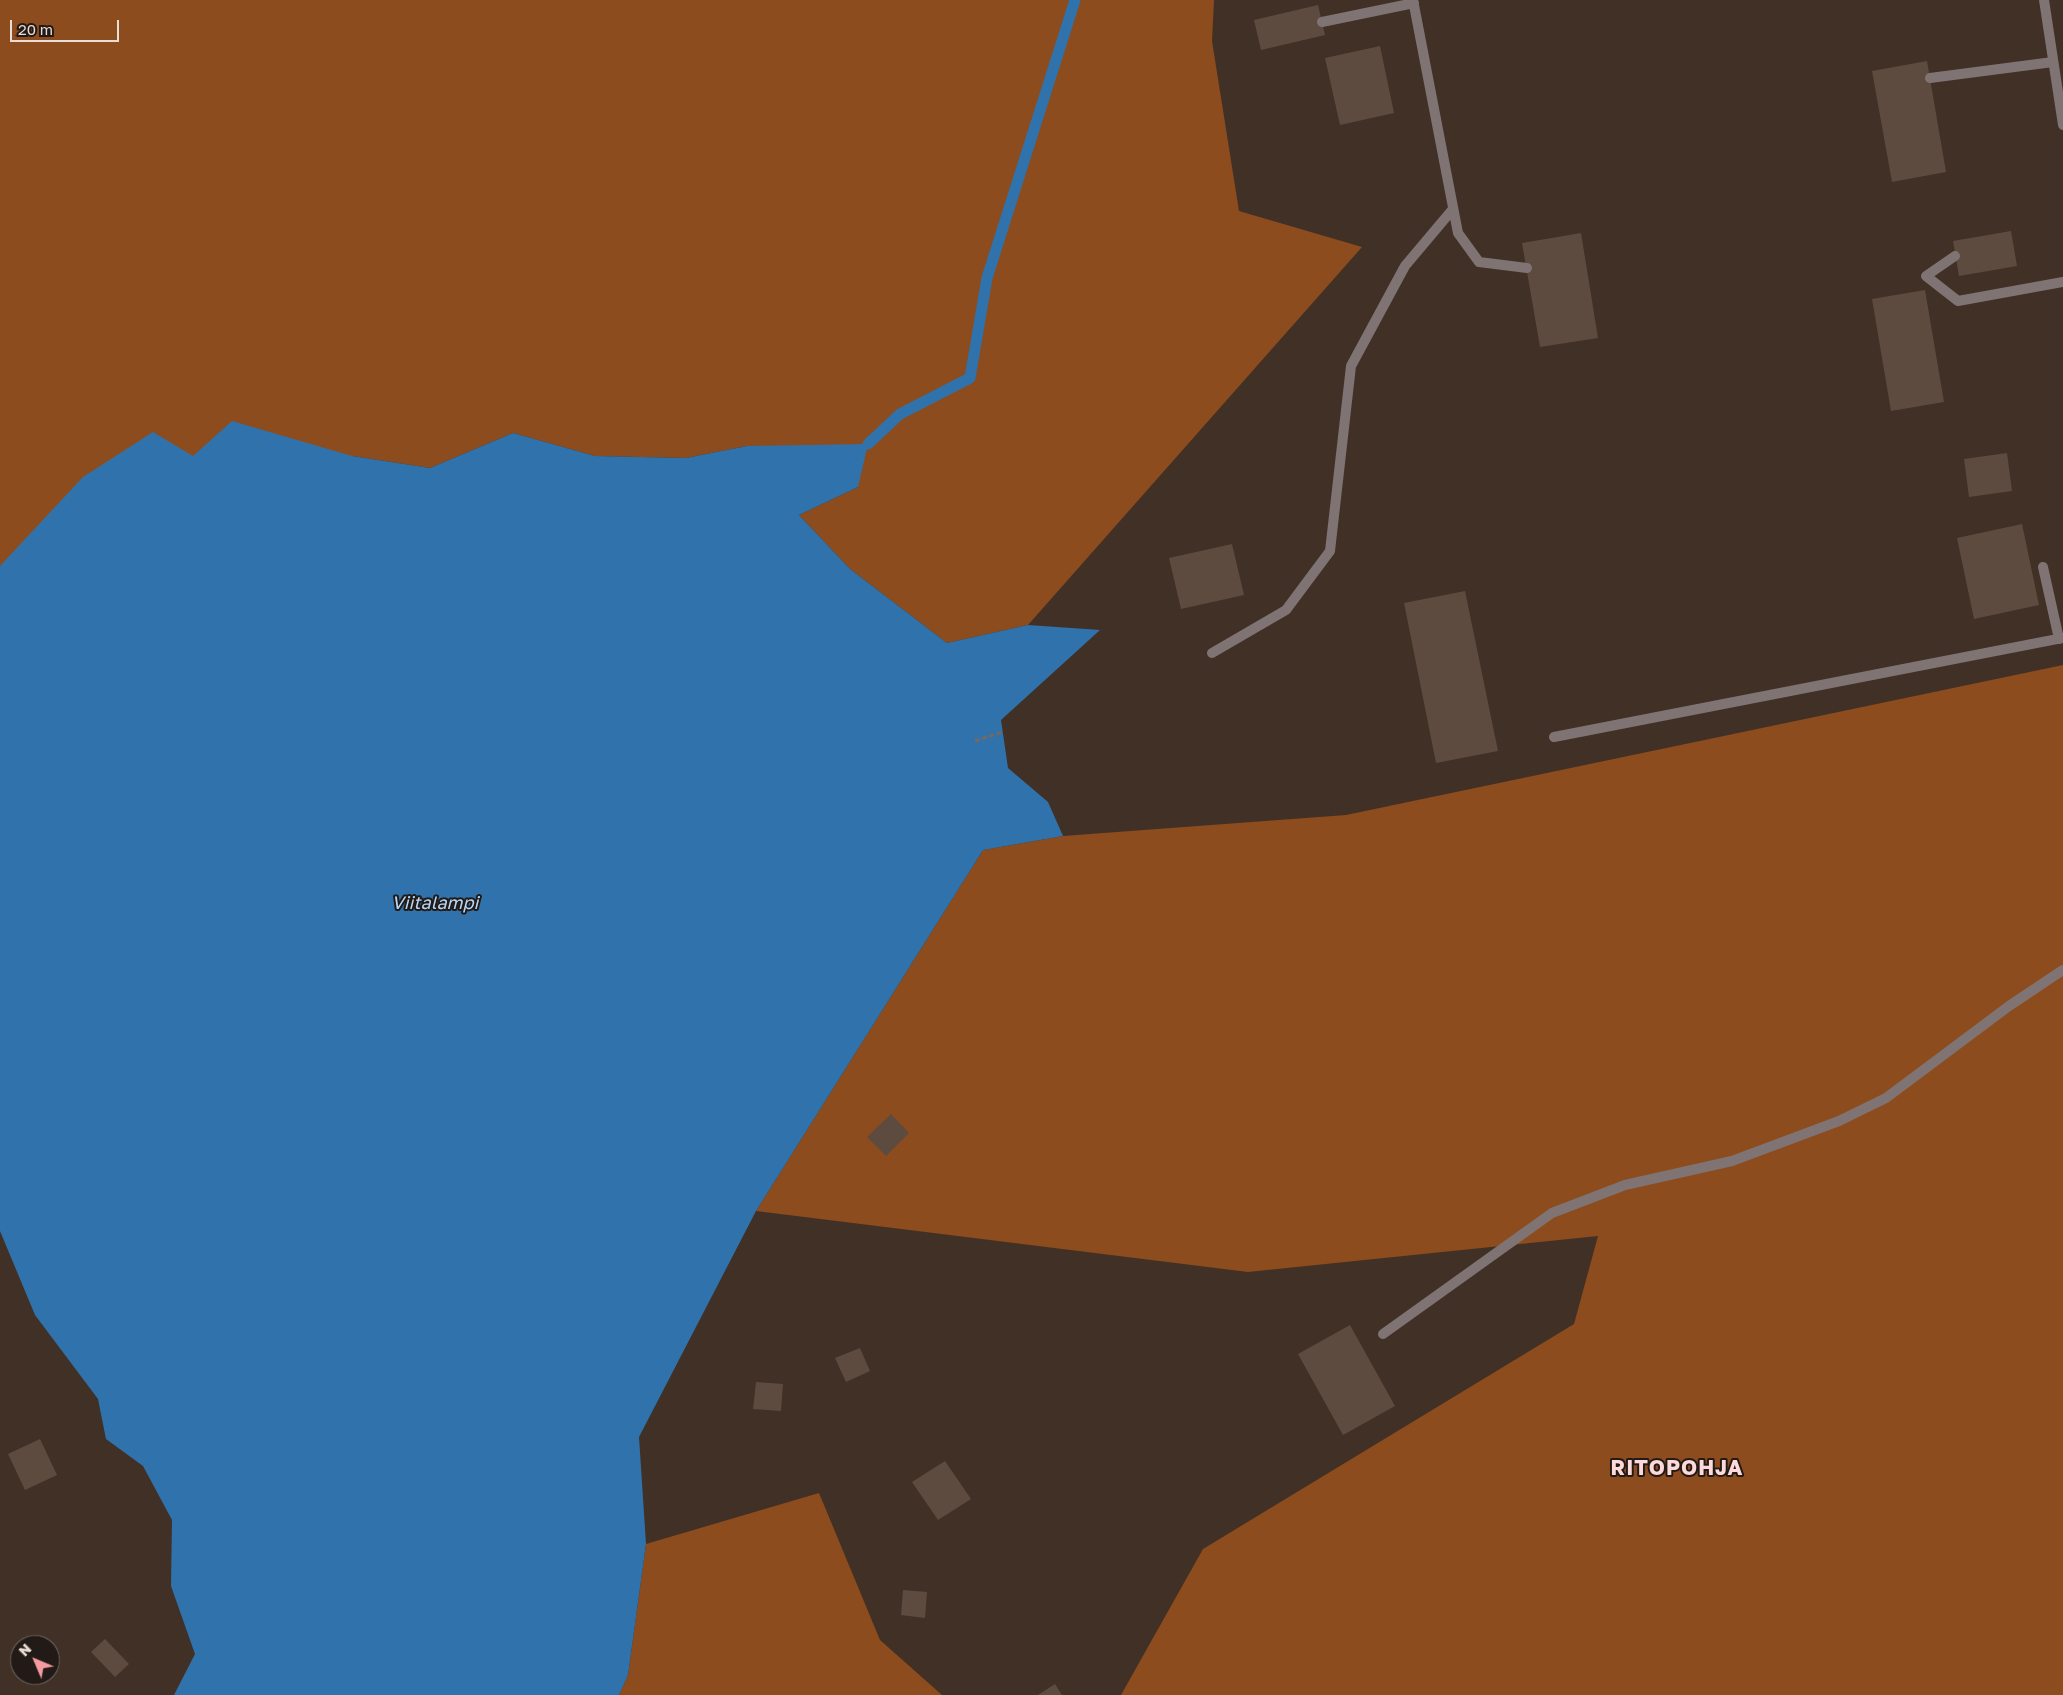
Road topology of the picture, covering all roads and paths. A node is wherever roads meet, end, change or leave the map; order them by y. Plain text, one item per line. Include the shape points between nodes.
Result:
1 (2044, 0) edge
2 (1413, 1) edge
3 (1322, 22) dead end
4 (2053, 62) junction
5 (1930, 78) dead end
6 (2063, 125) edge
7 (1453, 209) junction
8 (1955, 256) dead end
9 (1527, 268) dead end
10 (2063, 282) edge
11 (2043, 567) dead end
12 (2061, 638) edge
13 (1212, 653) dead end
14 (1003, 732) dead end
15 (1554, 737) dead end
16 (975, 742) dead end
17 (2063, 970) edge
18 (1383, 1334) dead end

1 - 4 street
2 - 3 street
2 - 7 street
4 - 5 street
4 - 6 street
7 - 9 street via 1458,233 1479,262
7 - 13 street via 1405,266 1351,366 1330,551 1286,610
8 - 10 street via 1926,276 1958,301
11 - 12 street
12 - 15 street
14 - 16 path
17 - 18 street via 1886,1098 1839,1121 1732,1161 1625,1185 1552,1213

